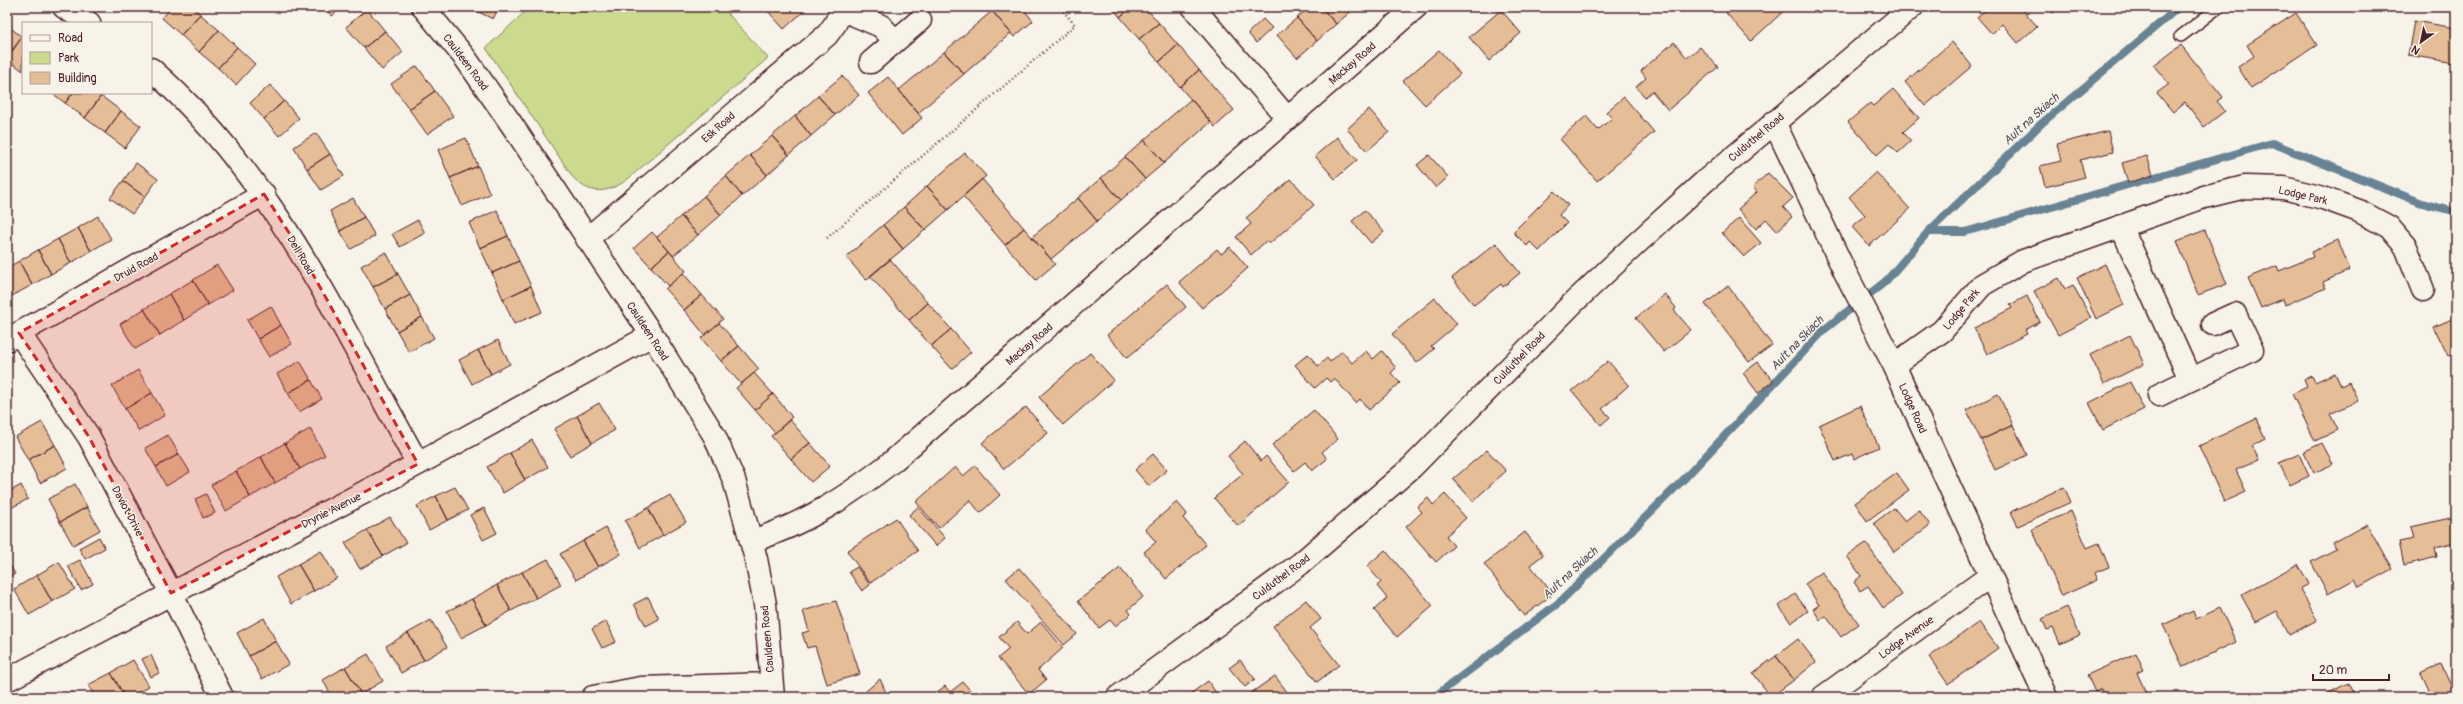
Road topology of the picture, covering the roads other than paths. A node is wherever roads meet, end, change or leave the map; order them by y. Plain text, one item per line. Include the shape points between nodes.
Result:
1 (64, 7) edge
2 (423, 7) edge
3 (1193, 7) edge
4 (1416, 7) edge
5 (1912, 7) edge
6 (2219, 7) edge
7 (843, 8) edge
8 (920, 20) dead end
9 (87, 22) edge
10 (2180, 36) dead end
11 (895, 41) junction
12 (870, 62) dead end
13 (152, 70) edge
14 (1288, 119) junction
15 (1774, 122) junction
16 (264, 194) junction
17 (2121, 226) junction
18 (587, 239) junction
19 (2423, 290) dead end
20 (2213, 324) dead end
21 (652, 335) junction
22 (13, 336) edge
23 (1894, 365) junction
24 (2190, 379) junction
25 (2159, 395) dead end
26 (418, 464) junction
27 (752, 541) junction
28 (1990, 576) junction
29 (171, 593) junction
30 (7, 680) edge
31 (772, 691) edge
32 (222, 697) edge
33 (593, 697) edge
34 (1118, 697) edge
35 (1823, 697) edge
36 (2046, 697) edge

1 - 9 street
2 - 18 street, Cauldeen Road via 470,65
3 - 14 street
4 - 14 street, Mackay Road
5 - 15 street, Culduthel Road
6 - 10 lane
7 - 11 street, Esk Road via 881,26
7 - 18 street, Esk Road via 827,35
8 - 11 street
11 - 12 street
13 - 16 street, Dell Road via 181,95 223,141
14 - 27 street, Mackay Road via 882,469 829,508
15 - 23 street, Lodge Road via 1845,272
15 - 34 street, Culduthel Road via 1705,181 1573,303 1406,472 1300,564
16 - 22 street, Druid Road
16 - 26 street, Dell Road via 295,242
17 - 19 street, Lodge Park via 2204,197 2245,187 2284,188 2359,211 2389,227 2406,247
17 - 23 street, Lodge Park via 2023,261 1996,275 1966,300 1942,331
17 - 24 street
18 - 21 street, Cauldeen Road
20 - 24 street via 2235,314 2252,350
21 - 26 street, Drynie Avenue
21 - 27 street, Cauldeen Road via 714,435 734,480
22 - 29 street, Daviot Drive via 89,437
23 - 28 street, Lodge Road
24 - 25 street
26 - 29 street, Drynie Avenue
27 - 31 street, Cauldeen Road via 765,604
28 - 35 street, Lodge Avenue
28 - 36 street, Lodge Road
29 - 30 street, Drynie Avenue
29 - 32 street, Daviot Drive
31 - 33 street via 641,688

